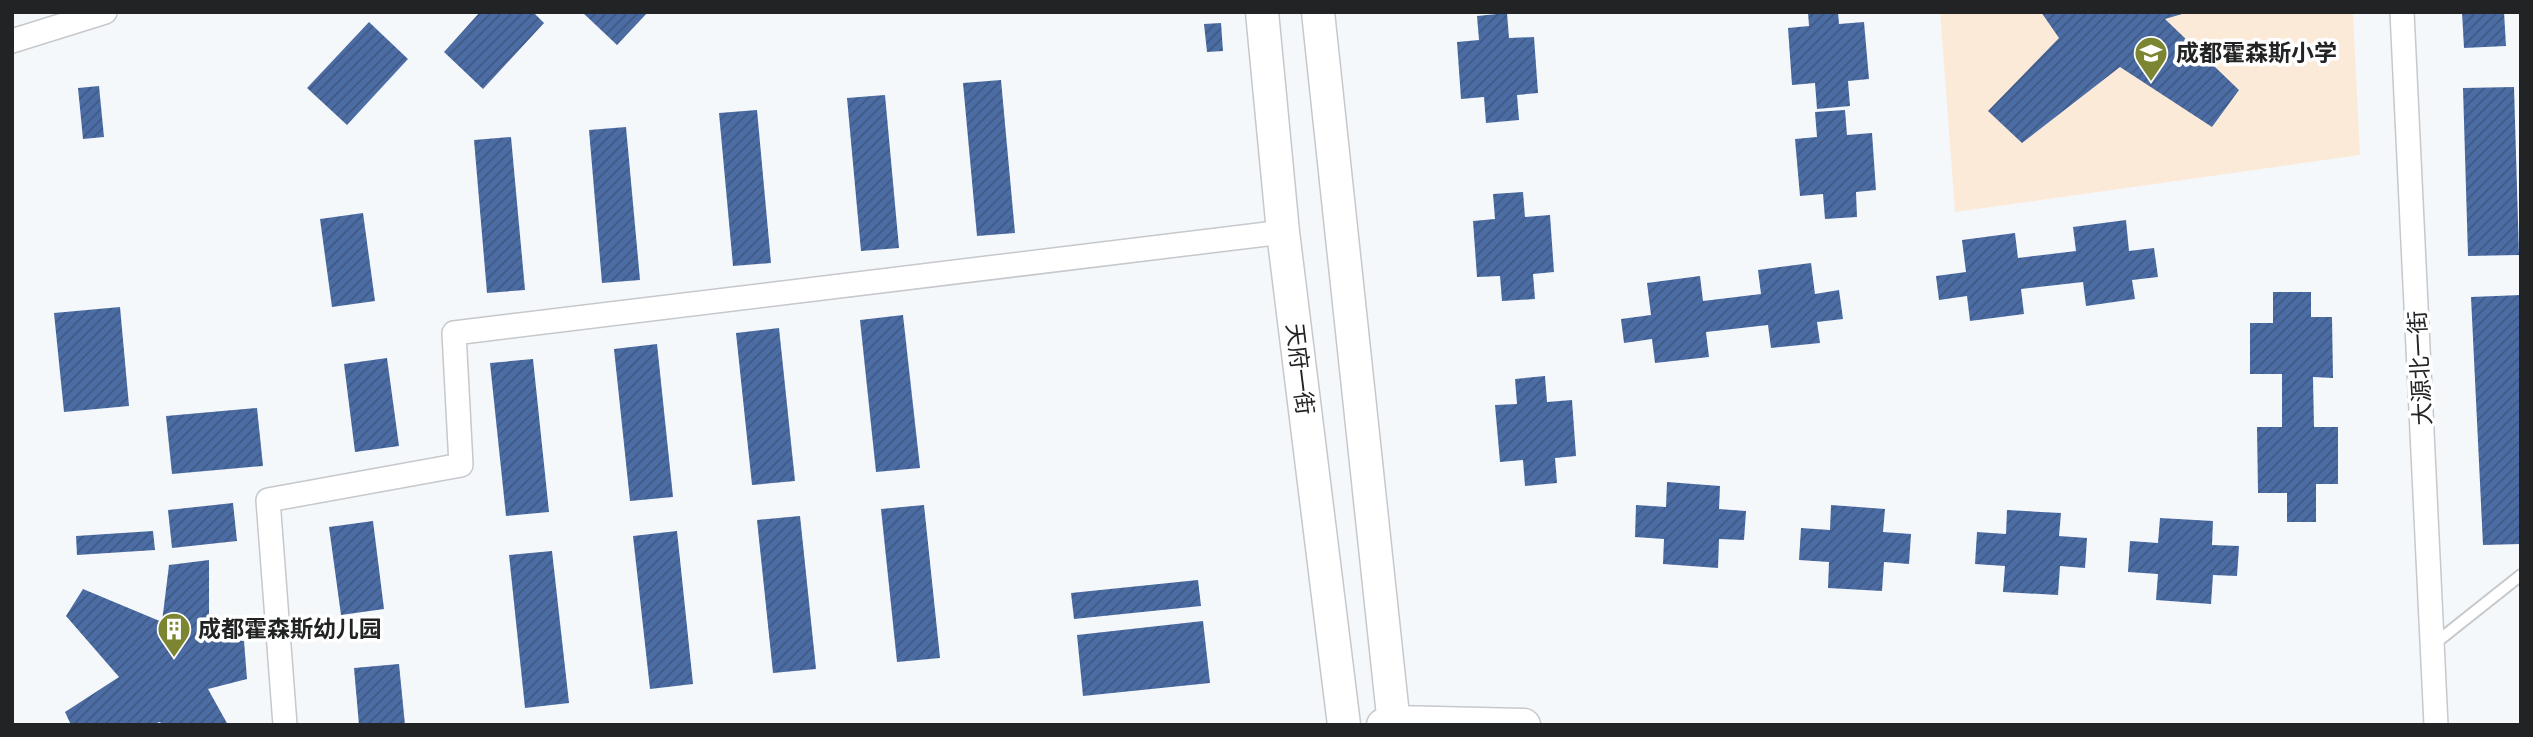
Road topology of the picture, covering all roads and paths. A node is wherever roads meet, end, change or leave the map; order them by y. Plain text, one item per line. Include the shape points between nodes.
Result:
1 (105, 12) edge
2 (1262, 12) edge
3 (1318, 12) edge
4 (2402, 12) edge
5 (12, 41) edge
6 (1283, 232) junction
7 (2521, 575) edge
8 (2434, 644) junction
9 (1390, 724) edge
10 (285, 725) edge
11 (1345, 725) edge
12 (1524, 725) edge
13 (2436, 725) edge

1 - 5 street
2 - 6 main road, 天府一街
3 - 9 main road
4 - 8 street, 大源北一街
6 - 10 street via 454,333 461,465 268,500
6 - 11 main road, 天府一街
7 - 8 lane
8 - 13 street, 大源北一街
9 - 12 main road

